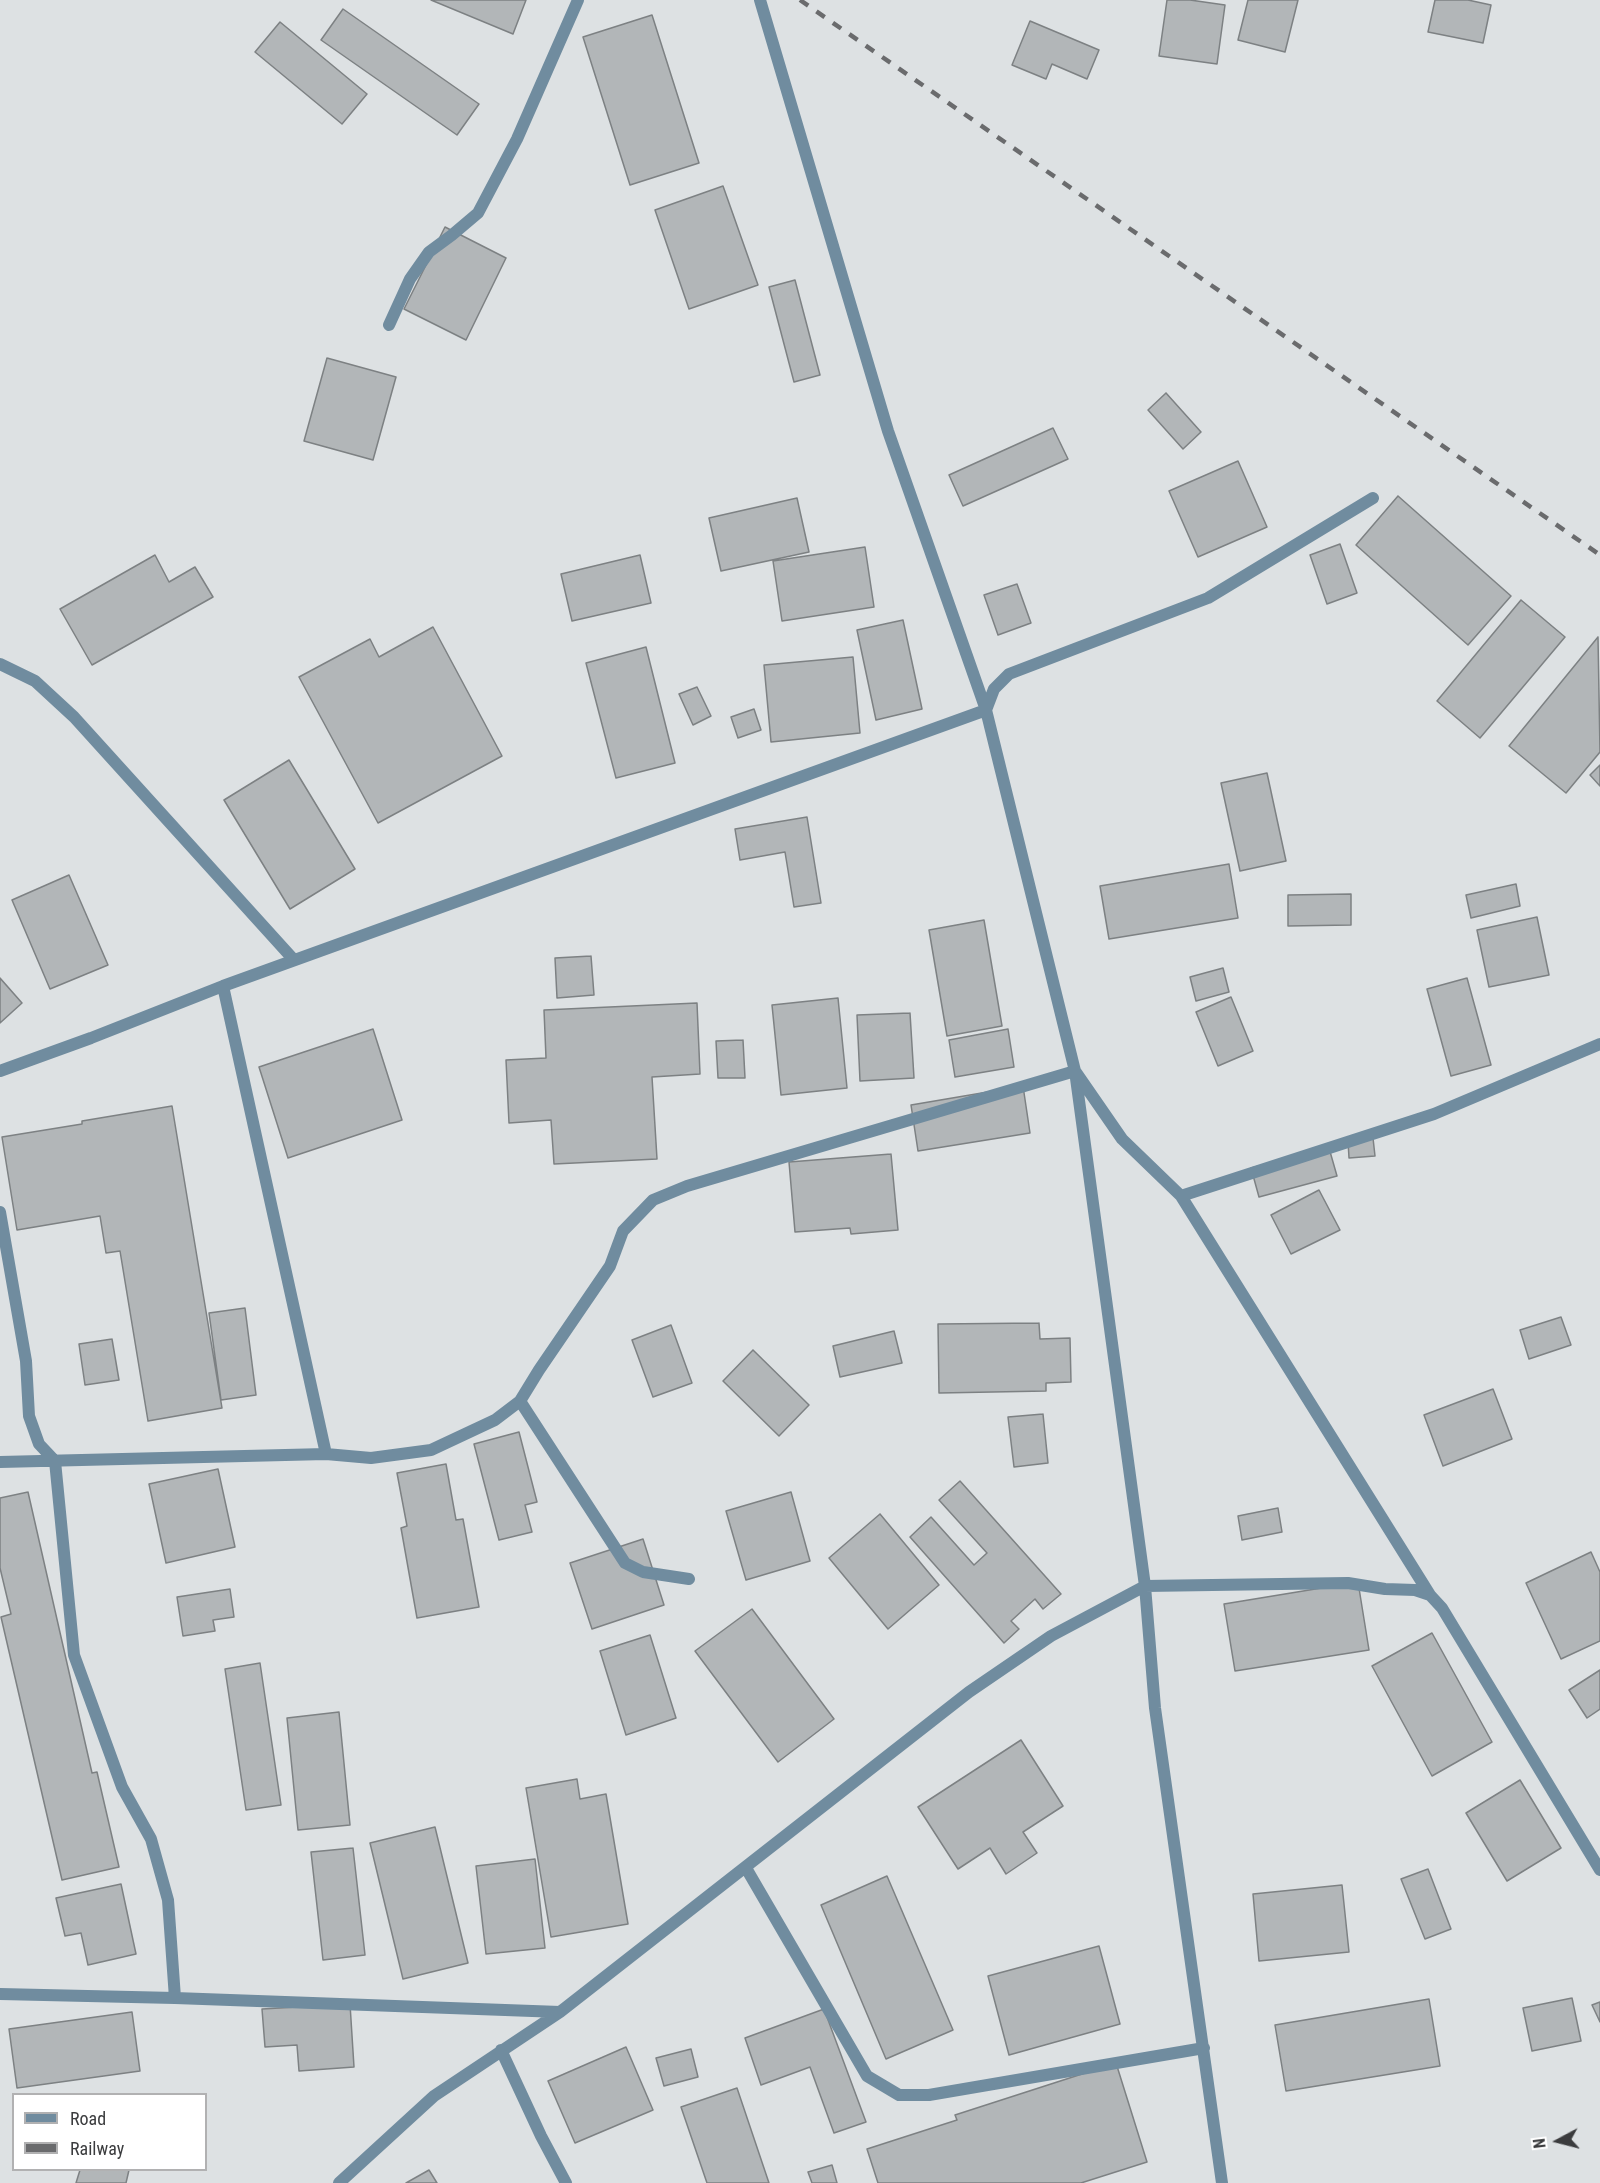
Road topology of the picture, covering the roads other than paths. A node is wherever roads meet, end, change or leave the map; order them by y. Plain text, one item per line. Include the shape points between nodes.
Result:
1 (578, 0) edge
2 (760, 0) edge
3 (389, 325) dead end
4 (1373, 498) dead end
5 (0, 664) edge
6 (986, 710) junction
7 (294, 960) junction
8 (223, 986) junction
9 (1600, 1044) edge
10 (0, 1071) edge
11 (1075, 1071) junction
12 (1181, 1196) junction
13 (0, 1212) edge
14 (520, 1401) junction
15 (326, 1454) junction
16 (55, 1461) junction
17 (0, 1462) edge
18 (689, 1579) dead end
19 (1144, 1586) junction
20 (1430, 1595) junction
21 (746, 1868) junction
22 (1600, 1869) edge
23 (0, 1994) edge
24 (175, 1998) junction
25 (560, 2012) junction
26 (1204, 2048) junction
27 (501, 2050) junction
28 (339, 2183) edge
29 (566, 2183) edge
30 (1222, 2183) edge

1 - 3 street via 517,139 478,213 429,252 410,279
2 - 6 street via 888,431
4 - 6 street via 1208,598 1009,674 994,689
5 - 7 street via 35,681 74,717
6 - 7 street
6 - 11 street
7 - 8 street
8 - 10 street
8 - 15 street
9 - 12 street via 1434,1114
11 - 12 street via 1122,1139
11 - 14 street via 687,1186 653,1200 623,1231 610,1266
11 - 19 street
12 - 20 street
13 - 16 street via 26,1361 29,1416 39,1444
14 - 15 street via 495,1420 430,1450 371,1458
14 - 18 street via 625,1563 643,1572
15 - 16 street
16 - 17 street
16 - 24 street via 74,1655 122,1786 151,1839 168,1900
19 - 20 street via 1348,1583
19 - 21 street via 1051,1636 969,1692
19 - 26 street via 1155,1708
20 - 22 street via 1442,1608
21 - 25 street
21 - 26 street via 867,2076 899,2095 929,2095
23 - 24 street
24 - 25 street
25 - 27 street
26 - 30 street
27 - 28 street via 434,2096
27 - 29 street

